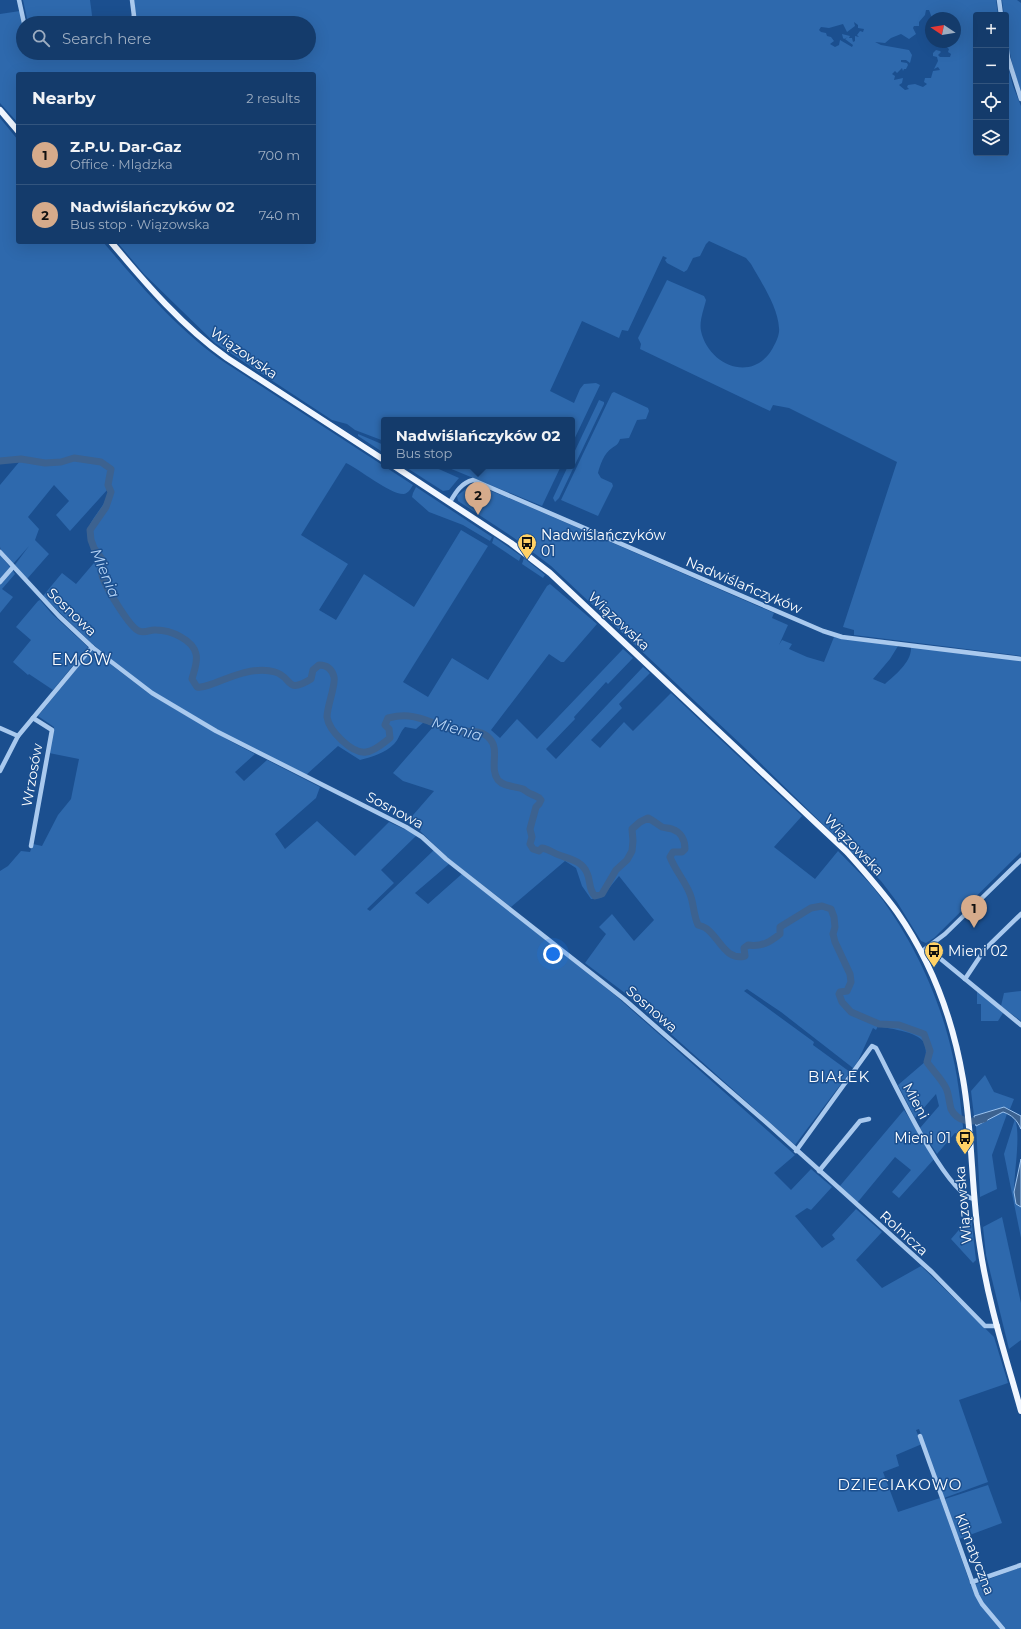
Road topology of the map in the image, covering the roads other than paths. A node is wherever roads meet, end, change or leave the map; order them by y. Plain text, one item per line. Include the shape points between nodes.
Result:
1 (19, 0) edge
2 (132, 0) edge
3 (999, 0) edge
4 (1001, 12) edge
5 (22, 16) edge
6 (134, 16) edge
7 (1007, 48) edge
8 (1021, 99) edge
9 (0, 110) edge
10 (16, 129) edge
11 (113, 244) edge
12 (381, 458) edge
13 (399, 469) edge
14 (450, 502) junction
15 (0, 552) edge
16 (13, 566) junction
17 (0, 582) edge
18 (92, 647) junction
19 (1021, 659) edge
20 (33, 718) junction
21 (0, 728) edge
22 (18, 736) junction
23 (0, 771) edge
24 (31, 846) dead end
25 (1021, 860) edge
26 (1021, 914) edge
27 (929, 947) junction
28 (921, 952) junction
29 (965, 979) junction
30 (1021, 1025) edge
31 (869, 1119) dead end
32 (796, 1151) junction
33 (819, 1172) junction
34 (974, 1199) junction
35 (998, 1326) junction
36 (1021, 1411) edge
37 (920, 1436) dead end
38 (1021, 1565) edge
39 (972, 1582) junction
40 (1003, 1629) edge

1 - 5 street
2 - 6 street
3 - 4 street
7 - 8 street
9 - 10 main road
11 - 12 main road, Wiązowska via 151,289 206,342
13 - 14 main road, Wiązowska
14 - 19 street, Nadwiślańczyków via 460,487 473,480 823,631 868,640
14 - 28 main road, Wiązowska via 550,573 847,852 898,913
15 - 16 street, Sosnowa
16 - 17 street
16 - 18 street, Sosnowa
18 - 20 street
18 - 32 street, Sosnowa via 152,693 216,731 422,837 446,859 624,999
20 - 22 street
20 - 24 street, Wrzosów via 52,730
21 - 22 street
22 - 23 street
25 - 27 street
26 - 29 street via 985,949
27 - 28 street
27 - 29 street
28 - 34 main road, Wiązowska via 938,987 950,1022 963,1079
29 - 30 street
31 - 33 street via 860,1121
32 - 33 street, Rolnicza
32 - 34 street, Mieni via 872,1046 876,1048 909,1113 941,1166 956,1186 967,1197
33 - 35 street, Rolnicza via 932,1272 985,1326
34 - 35 main road, Wiązowska via 981,1259
35 - 36 main road, Wiązowska
37 - 39 street, Klimatyczna
38 - 39 street
39 - 40 street, Klimatyczna via 982,1604

